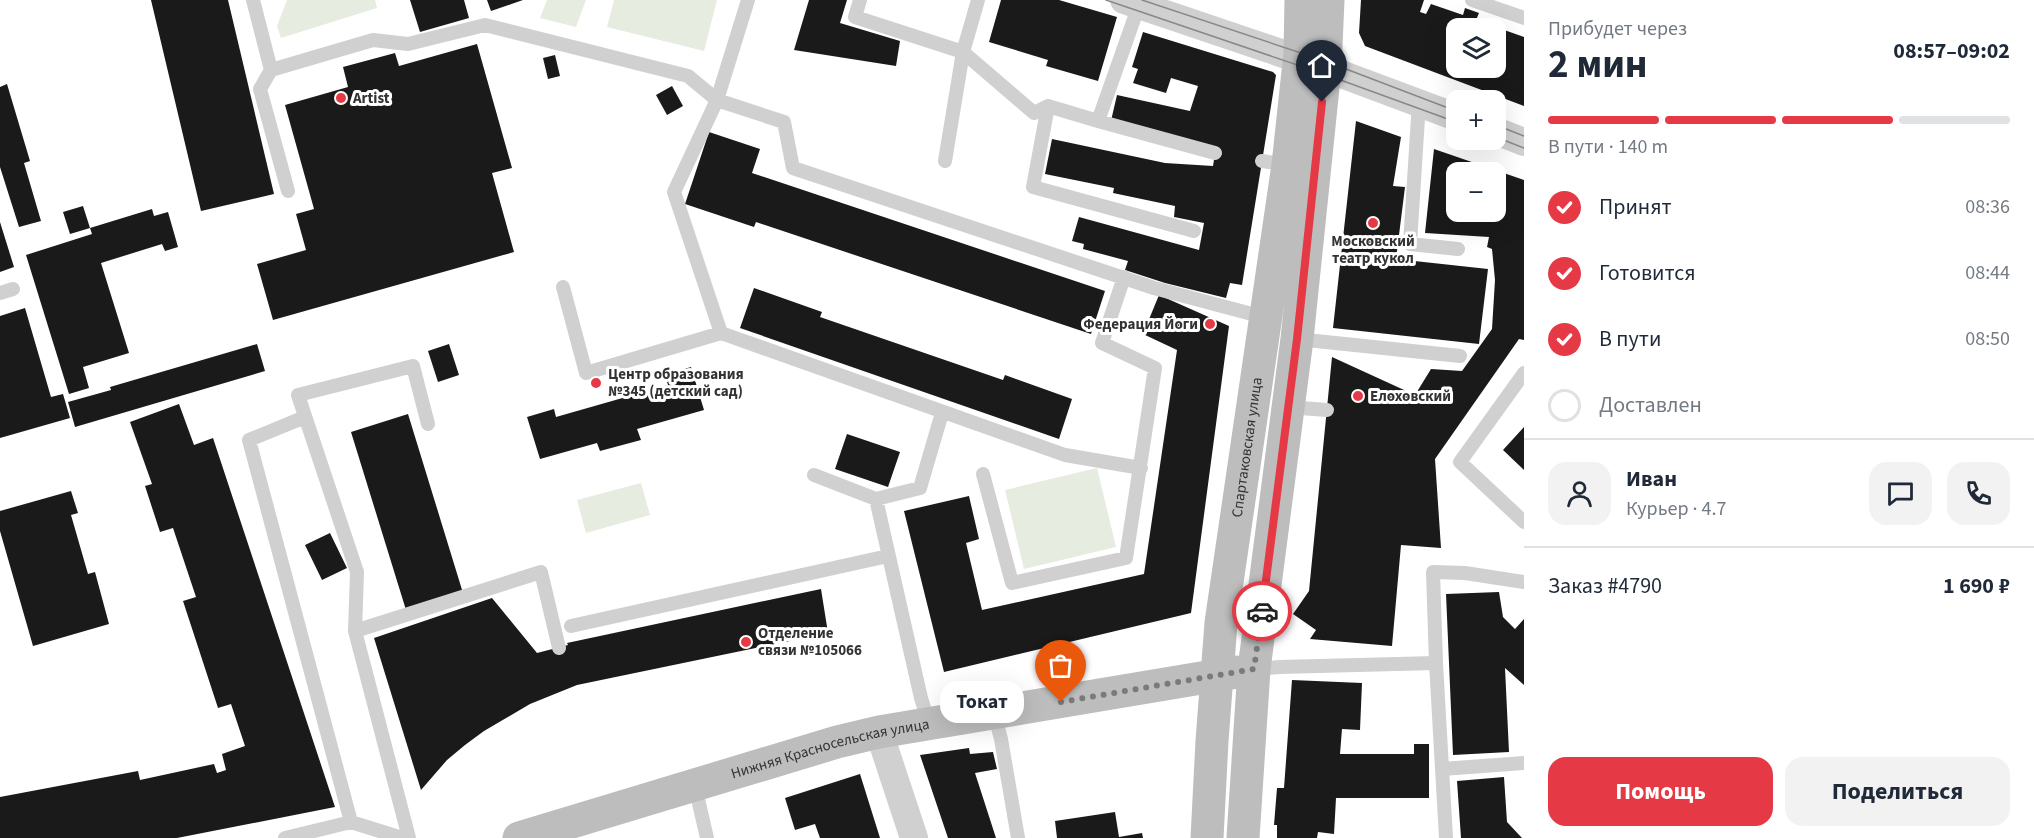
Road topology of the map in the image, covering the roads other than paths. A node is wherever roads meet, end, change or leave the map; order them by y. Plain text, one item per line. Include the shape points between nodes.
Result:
1 (253, 0) edge
2 (748, 0) edge
3 (860, 0) edge
4 (978, 0) edge
5 (1301, 0) edge
6 (1328, 0) edge
7 (1472, 0) edge
8 (1132, 2) edge
9 (1524, 18) edge
10 (963, 52) junction
11 (1312, 64) junction
12 (271, 70) junction
13 (717, 100) junction
14 (1419, 102) junction
15 (1048, 106) junction
16 (1446, 113) edge
17 (1098, 121) junction
18 (1506, 135) edge
19 (1524, 142) edge
20 (1215, 153) dead end
21 (945, 161) dead end
22 (288, 191) dead end
23 (1194, 231) dead end
24 (1458, 249) dead end
25 (1124, 277) junction
26 (563, 287) dead end
27 (1267, 318) junction
28 (721, 333) junction
29 (1297, 339) junction
30 (1460, 356) dead end
31 (1524, 373) edge
32 (1288, 407) junction
33 (1327, 410) dead end
34 (942, 413) junction
35 (304, 417) junction
36 (428, 424) dead end
37 (1141, 468) junction
38 (982, 474) dead end
39 (814, 475) dead end
40 (876, 499) junction
41 (1524, 522) edge
42 (888, 556) junction
43 (1522, 578) edge
44 (571, 626) dead end
45 (354, 631) junction
46 (559, 648) dead end
47 (1436, 663) junction
48 (1254, 669) junction
49 (1217, 674) junction
50 (994, 713) junction
51 (929, 724) junction
52 (879, 732) junction
53 (1524, 764) edge
54 (1442, 769) junction
55 (695, 786) junction
56 (351, 822) junction
57 (285, 838) edge
58 (402, 838) edge
59 (409, 838) edge
60 (519, 838) edge
61 (707, 838) edge
62 (914, 838) edge
63 (1018, 838) edge
64 (1207, 838) edge
65 (1243, 838) edge
66 (1446, 838) edge

1 - 12 lane
2 - 13 lane
3 - 10 lane via 855,17
4 - 10 lane
5 - 11 main road
6 - 11 main road
7 - 9 lane
8 - 11 street
8 - 17 lane
10 - 15 lane via 1034,112
10 - 21 lane
11 - 14 street
11 - 27 main road, Спартаковская улица via 1275,163
11 - 29 main road
12 - 13 lane via 373,40 408,44 484,25 688,76
12 - 22 lane via 260,89
13 - 25 lane via 784,122 793,168
13 - 28 lane via 674,192
14 - 16 street
14 - 24 lane via 1410,244
15 - 17 lane
15 - 23 lane via 1033,187
17 - 20 lane
18 - 19 street
25 - 27 lane
25 - 37 lane via 1102,343 1155,368
26 - 28 lane via 586,373
27 - 49 main road, Спартаковская улица via 1221,623
28 - 34 lane
29 - 30 lane
29 - 32 main road
31 - 41 lane via 1460,462
32 - 33 lane
32 - 48 main road
34 - 37 lane via 1065,455
34 - 40 lane via 920,488
35 - 36 lane via 298,395 413,366
35 - 45 lane via 357,572
35 - 56 lane via 249,440
37 - 38 lane via 1126,558 1012,583
39 - 40 lane
40 - 42 lane
42 - 44 lane
42 - 51 lane
43 - 47 lane via 1433,572
45 - 46 lane via 541,572
45 - 59 lane
47 - 48 lane
47 - 54 lane
48 - 49 main road, Нижняя Красносельская улица
48 - 65 main road
49 - 50 main road, Нижняя Красносельская улица
49 - 64 main road, Спартаковская улица
50 - 51 main road, Нижняя Красносельская улица
50 - 63 lane
51 - 52 main road, Нижняя Красносельская улица
52 - 55 main road, Нижняя Красносельская улица
52 - 62 street
53 - 54 lane
54 - 66 lane
55 - 60 main road, Нижняя Красносельская улица
55 - 61 lane
56 - 57 lane
56 - 58 lane

